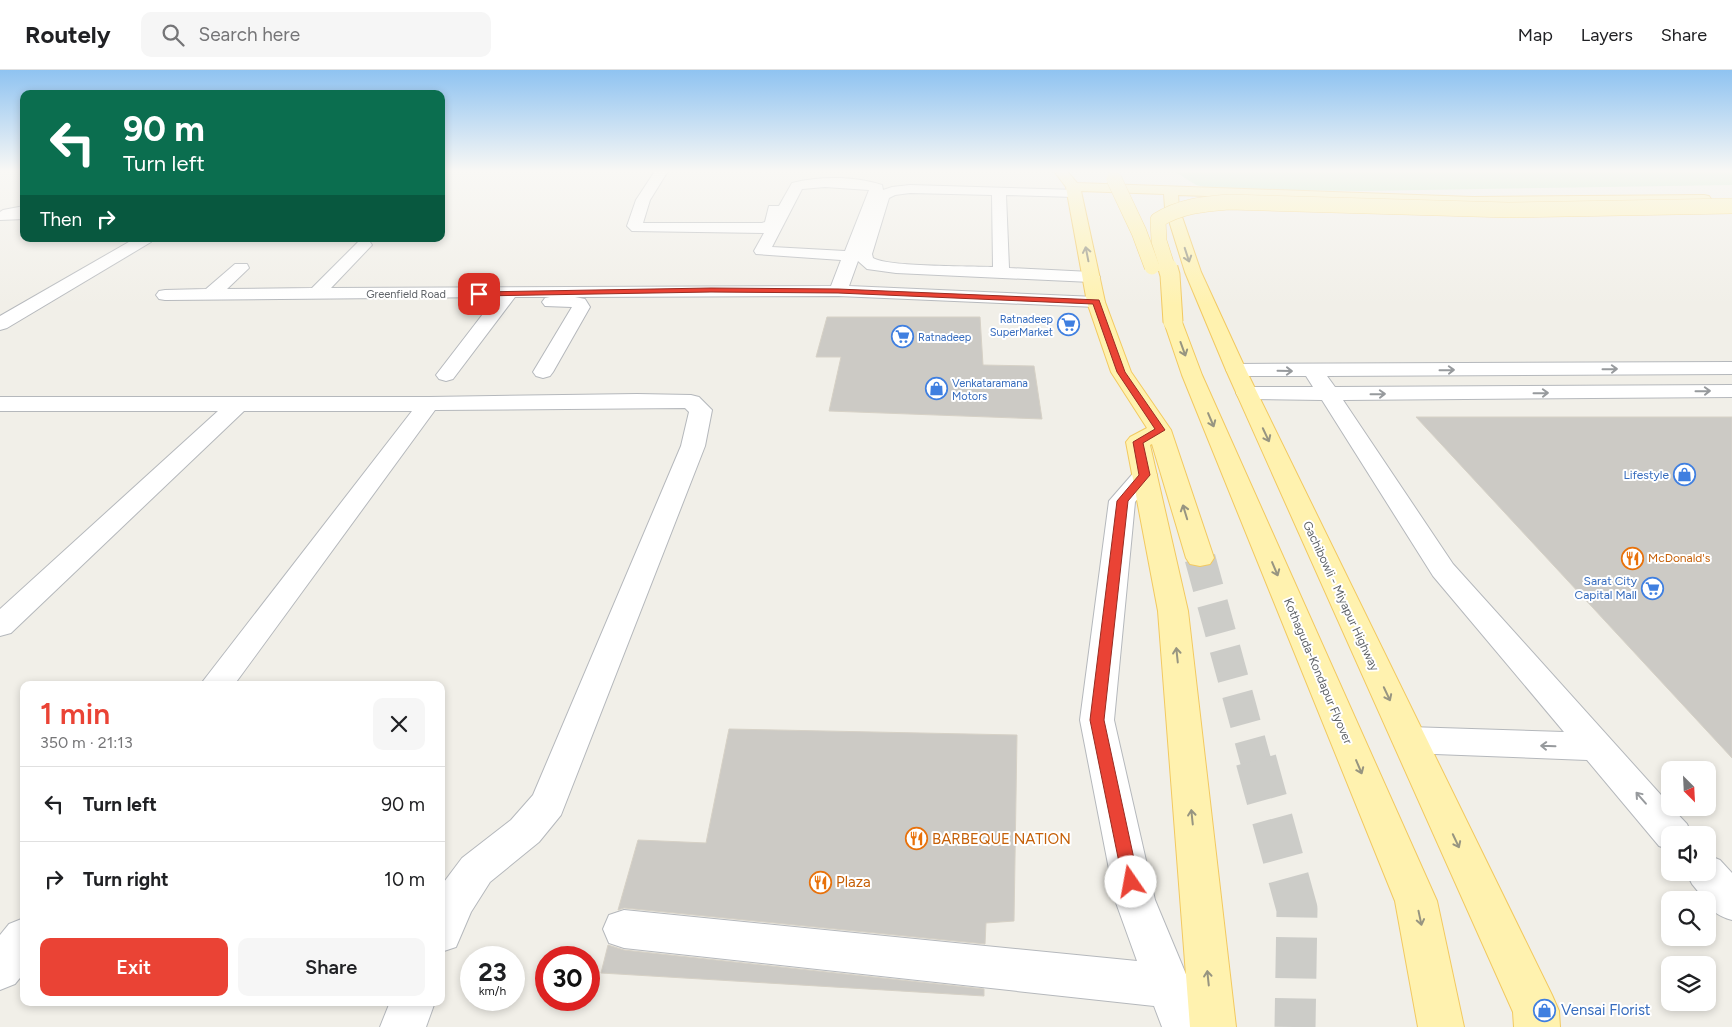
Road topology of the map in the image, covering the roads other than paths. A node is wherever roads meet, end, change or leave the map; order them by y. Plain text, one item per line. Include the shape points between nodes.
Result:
1 (639, 216) edge
2 (773, 216) edge
3 (781, 216) edge
4 (866, 216) edge
5 (877, 216) edge
6 (999, 216) edge
7 (1078, 216) edge
8 (1132, 216) edge
9 (1164, 216) edge
10 (1176, 216) edge
11 (1437, 216) edge
12 (1610, 216) edge
13 (140, 242) edge
14 (364, 245) dead end
15 (851, 256) junction
16 (241, 268) dead end
17 (1000, 272) junction
18 (1091, 277) junction
19 (838, 291) junction
20 (317, 293) junction
21 (165, 295) dead end
22 (210, 295) junction
23 (514, 298) junction
24 (1096, 302) junction
25 (1173, 322) junction
26 (0, 324) edge
27 (1732, 368) edge
28 (543, 372) dead end
29 (446, 375) dead end
30 (1241, 382) junction
31 (1322, 383) junction
32 (1732, 391) edge
33 (0, 404) edge
34 (429, 404) junction
35 (238, 405) junction
36 (1160, 430) junction
37 (1145, 475) junction
38 (1200, 558) tunnel mouth
39 (0, 626) edge
40 (219, 681) edge
41 (1409, 740) junction
42 (1597, 747) junction
43 (1666, 826) edge
44 (1714, 881) edge
45 (1732, 902) edge
46 (445, 923) edge
47 (624, 929) dead end
48 (20, 943) edge
49 (0, 969) edge
50 (1169, 986) junction
51 (411, 1006) edge
52 (403, 1027) edge
53 (1185, 1027) edge
54 (1213, 1027) edge
55 (1440, 1027) edge
56 (1537, 1027) edge

1 - 2 street via 637,228 765,228 772,224
3 - 15 street via 762,249 764,252
4 - 15 street
5 - 17 street via 865,260 884,267
6 - 17 street
18 -> 7 main road
8 - 25 main road, Kothaguda-Kondapur Flyover, bridge
9 - 25 main road, Kothaguda-Kondapur Flyover, bridge via 1158,220 1159,241 1170,275
10 -> 30 main road, Gachibowli - Miyapur Highway via 1193,272
11 - 12 main road via 1523,219
13 - 26 street
14 - 20 street
15 - 19 street
16 - 22 street
17 - 18 street
18 - 24 main road
19 - 23 street, Greenfield Road via 711,290
19 - 24 street, Greenfield Road
20 - 22 street, Greenfield Road
20 - 23 street, Greenfield Road
21 - 22 street, Greenfield Road
23 - 28 street via 579,303 581,308
23 - 29 street
24 - 36 main road via 1121,372
25 -> 55 main road, Kothaguda-Kondapur Flyover via 1192,375 1416,901
31 -> 27 street
30 -> 31 street
30 -> 41 main road, Gachibowli - Miyapur Highway
31 -> 32 street
31 - 42 street via 1443,570
33 - 35 street
34 - 35 street
34 - 40 street
34 - 46 street via 637,400 691,402 701,410 693,446 548,804 525,831 476,870 454,902
35 - 39 street
36 - 37 main road via 1138,442
38 -> 36 main road
37 - 50 street via 1122,501 1097,720 1135,900
54 -> 37 main road via 1173,611
42 -> 41 street
41 -> 56 main road, Gachibowli - Miyapur Highway via 1536,1011
43 -> 42 street
44 - 45 street
47 - 50 street
48 - 49 street
50 - 53 street
51 - 52 street

